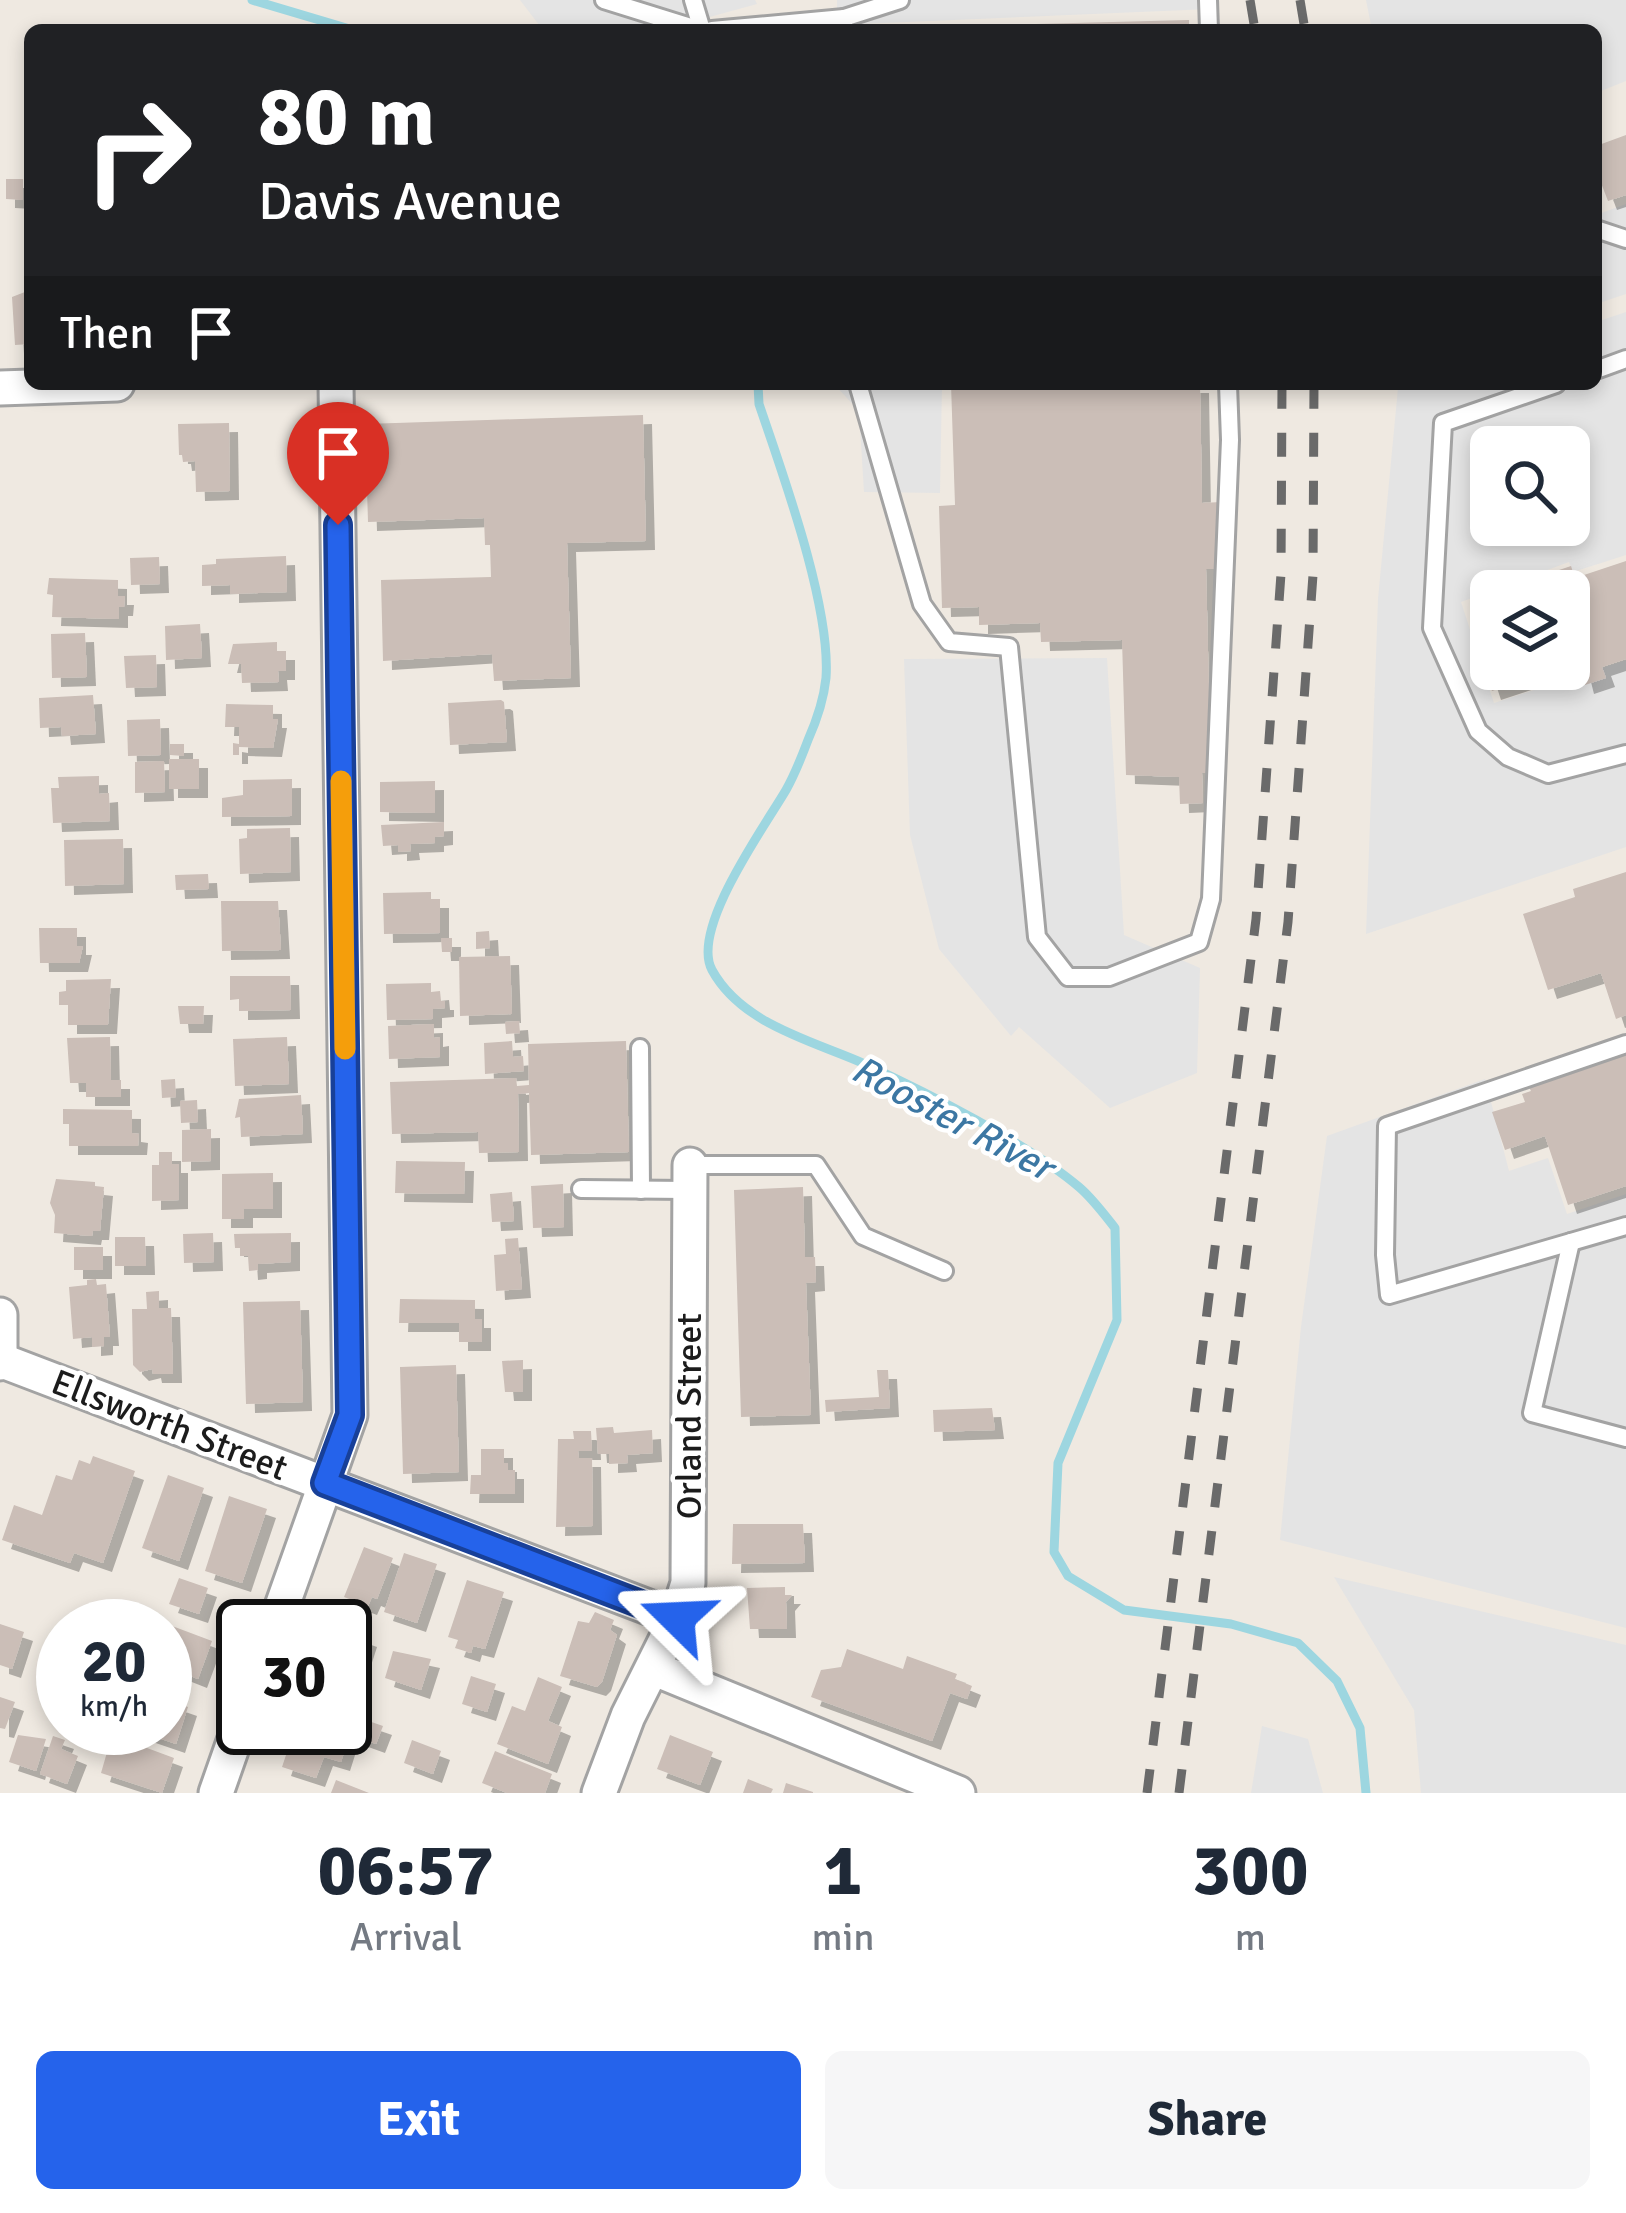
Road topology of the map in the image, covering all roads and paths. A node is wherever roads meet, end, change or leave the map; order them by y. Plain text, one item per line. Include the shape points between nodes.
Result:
1 (604, 0) edge
2 (900, 0) edge
3 (682, 24) edge
4 (844, 24) edge
5 (337, 390) edge
6 (861, 390) edge
7 (1228, 390) edge
8 (1539, 390) edge
9 (1626, 754) edge
10 (1626, 1044) edge
11 (640, 1048) dead end
12 (689, 1177) junction
13 (580, 1190) dead end
14 (641, 1190) junction
15 (1626, 1226) edge
16 (1570, 1242) junction
17 (944, 1271) dead end
18 (0, 1315) edge
19 (0, 1361) edge
20 (1626, 1438) edge
21 (325, 1483) junction
22 (284, 1599) edge
23 (677, 1618) junction
24 (655, 1669) junction
25 (230, 1755) edge
26 (216, 1793) edge
27 (599, 1793) edge
28 (958, 1793) edge

1 - 3 lane
2 - 4 lane
5 - 21 street via 350,1415
6 - 7 lane via 922,604 949,642 1009,647 1037,937 1068,977 1109,977 1199,942 1215,833
8 - 9 lane via 1443,424 1432,628 1478,731 1508,758 1548,774
10 - 16 lane via 1387,1126 1389,1295
11 - 14 lane
12 - 14 lane
12 - 17 lane via 816,1165 863,1237
12 - 23 street, Orland Street via 688,1583
13 - 14 lane
15 - 16 lane
16 - 20 lane via 1532,1413
18 - 19 street
19 - 21 street, Ellsworth Street
21 - 22 street
21 - 23 street, Ellsworth Street
23 - 24 street, Orland Street
24 - 27 street, Orland Street
24 - 28 street
25 - 26 street

